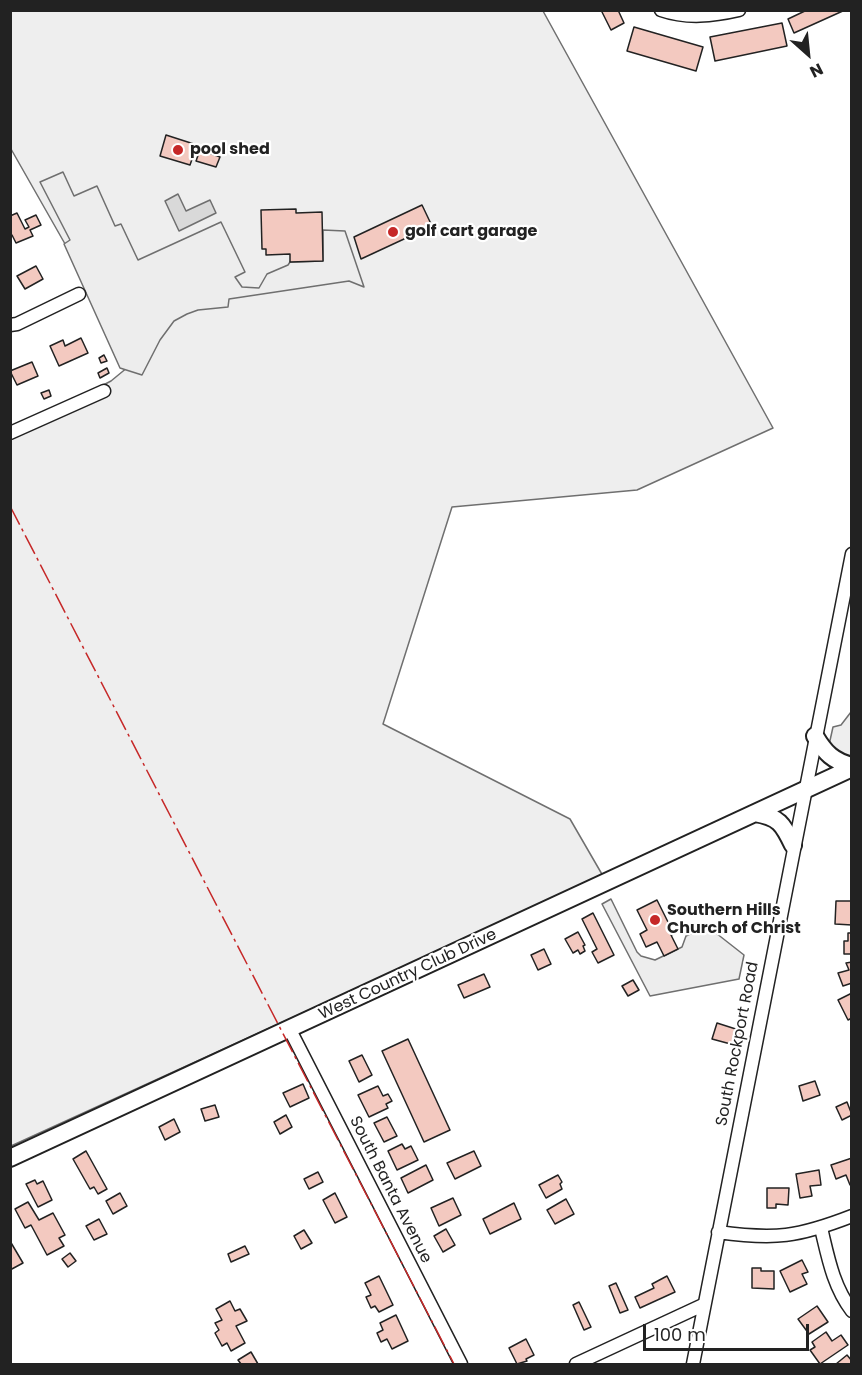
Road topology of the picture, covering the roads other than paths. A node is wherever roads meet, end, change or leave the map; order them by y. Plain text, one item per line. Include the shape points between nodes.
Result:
1 (661, 10) edge
2 (739, 10) edge
3 (79, 294) dead end
4 (10, 325) edge
5 (104, 391) dead end
6 (10, 433) edge
7 (852, 554) edge
8 (815, 736) junction
9 (852, 767) edge
10 (804, 790) junction
11 (755, 813) junction
12 (793, 845) junction
13 (290, 1030) junction
14 (10, 1158) edge
15 (852, 1216) edge
16 (820, 1228) junction
17 (718, 1232) junction
18 (703, 1305) junction
19 (852, 1311) edge
20 (462, 1365) edge
21 (576, 1365) edge
22 (693, 1365) edge

1 - 2 street via 681,16 706,16
3 - 4 street
5 - 6 street
7 - 8 street, South Rockport Road
8 - 9 main road via 832,759
8 - 10 street, South Rockport Road
9 - 10 main road, West Country Club Drive
10 - 11 main road, West Country Club Drive
10 - 12 street, South Rockport Road
11 - 12 main road via 780,822
11 - 13 main road, West Country Club Drive
12 - 17 street, South Rockport Road
13 - 14 main road, West Country Club Drive
13 - 20 street, South Banta Avenue
15 - 16 street
16 - 17 street via 766,1238
16 - 19 street via 833,1276
17 - 18 street, South Rockport Road
18 - 21 street
18 - 22 street, South Rockport Road

